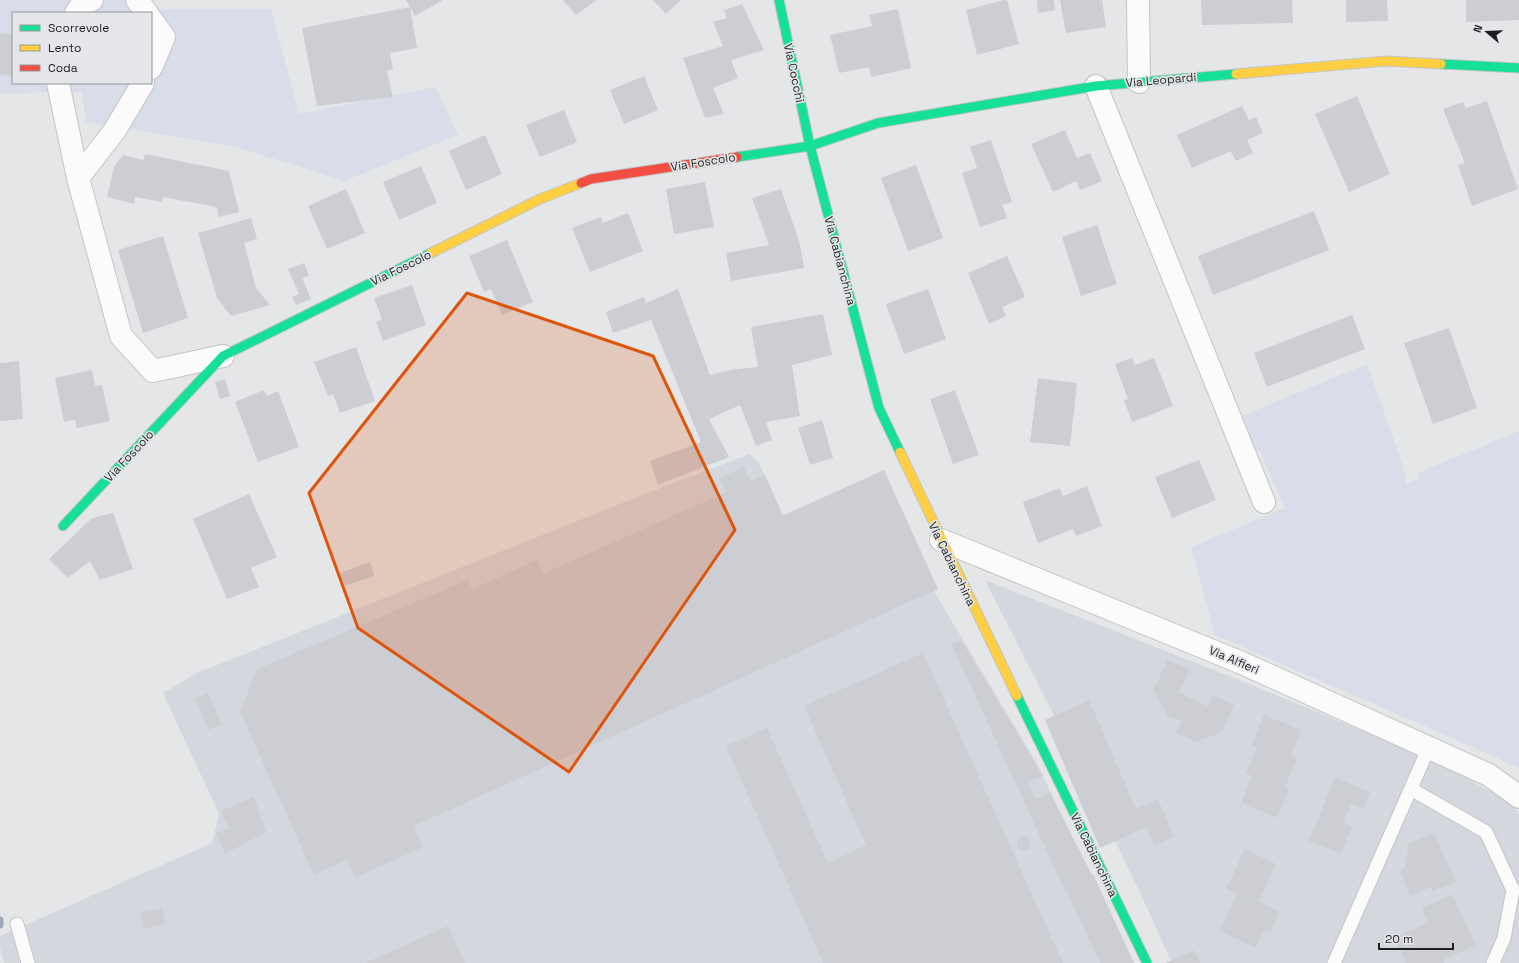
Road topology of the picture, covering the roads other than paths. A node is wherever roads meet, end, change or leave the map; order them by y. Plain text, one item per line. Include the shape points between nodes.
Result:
1 (92, 0) edge
2 (137, 0) edge
3 (778, 0) edge
4 (1138, 0) edge
5 (77, 12) edge
6 (146, 12) edge
7 (152, 20) edge
8 (152, 66) edge
9 (1519, 68) edge
10 (1139, 82) junction
11 (58, 84) edge
12 (142, 84) edge
13 (1096, 86) junction
14 (810, 146) junction
15 (78, 178) junction
16 (223, 356) junction
17 (1264, 502) dead end
18 (64, 526) dead end
19 (941, 540) junction
20 (1429, 747) junction
21 (1411, 789) junction
22 (1519, 797) edge
23 (17, 924) dead end
24 (28, 963) edge
25 (1147, 963) edge
26 (1334, 963) edge
27 (1493, 963) edge

1 - 5 street via 82,4
2 - 6 street
3 - 14 street, Via Cocchi
4 - 10 street
7 - 8 street via 164,37
9 - 10 street, Via Leopardi via 1386,60
10 - 13 street, Via Leopardi
11 - 15 street
12 - 15 street via 115,130
13 - 14 street, Via Leopardi via 878,123
13 - 17 street
14 - 16 street, Via Foscolo via 591,179 540,199
14 - 19 street, Via Cabianchina via 879,408
15 - 16 street via 121,336 153,370
16 - 18 street, Via Foscolo
19 - 20 street, Via Alfieri via 1242,663
19 - 25 street, Via Cabianchina
20 - 21 lane
20 - 22 street, Via Alfieri via 1490,774
21 - 26 lane
21 - 27 lane via 1486,832 1513,890 1504,938
23 - 24 lane

